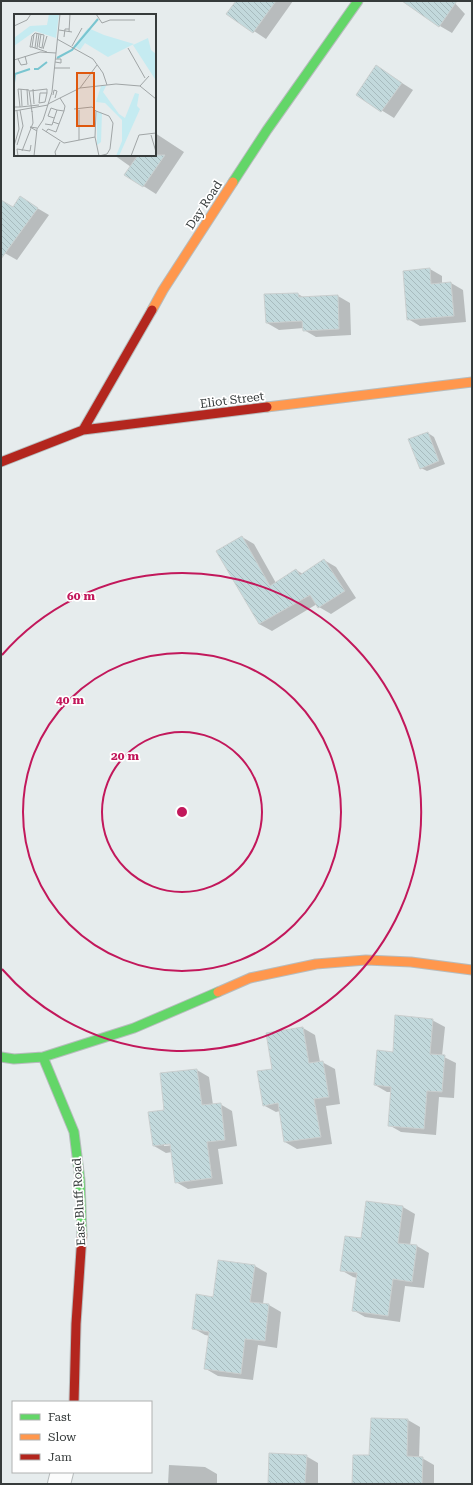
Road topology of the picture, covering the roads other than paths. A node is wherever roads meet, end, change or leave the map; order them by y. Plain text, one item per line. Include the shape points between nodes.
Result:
1 (358, 1) edge
2 (472, 382) edge
3 (83, 430) junction
4 (1, 462) edge
5 (472, 970) edge
6 (1, 1057) edge
7 (43, 1057) junction
8 (74, 1401) edge
9 (62, 1473) edge
10 (59, 1484) edge

1 - 3 street, Day Road via 266,130 163,290
2 - 3 street, Eliot Street
3 - 4 street, Eliot Street
5 - 7 street via 411,962 366,960 316,964 250,978 134,1028
6 - 7 street
7 - 8 street, East Bluff Road via 74,1132 80,1180 82,1228
9 - 10 street

